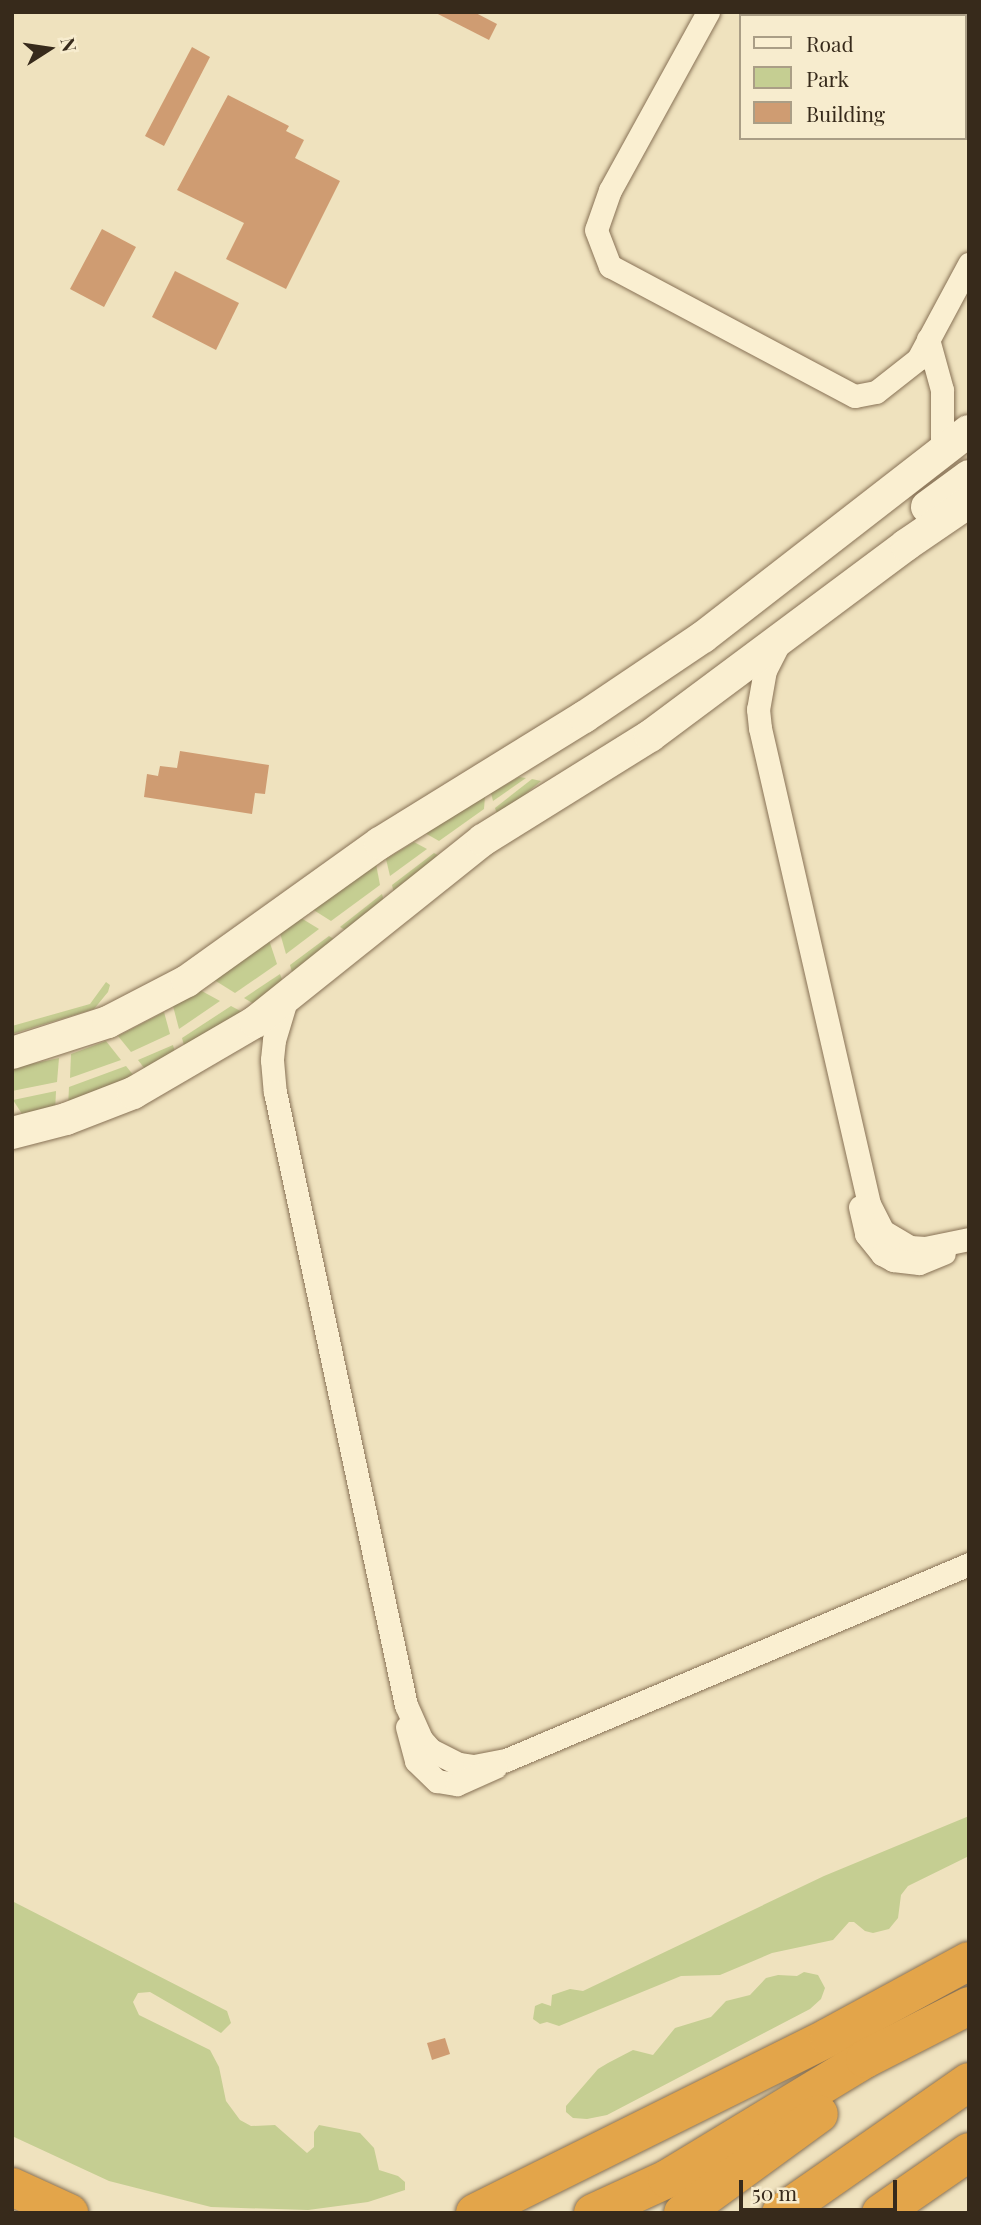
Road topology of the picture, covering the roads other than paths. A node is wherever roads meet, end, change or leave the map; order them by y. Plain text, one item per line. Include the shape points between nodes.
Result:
1 (708, 12) edge
2 (969, 264) edge
3 (969, 300) edge
4 (943, 311) junction
5 (928, 340) junction
6 (969, 431) edge
7 (943, 451) junction
8 (969, 476) edge
9 (969, 502) edge
10 (969, 524) edge
11 (906, 545) junction
12 (781, 640) junction
13 (287, 997) junction
14 (12, 1053) edge
15 (12, 1133) edge
16 (968, 1239) edge
17 (969, 1564) edge
18 (969, 1961) edge
19 (969, 2006) edge
20 (969, 2013) edge
21 (969, 2082) edge
22 (969, 2152) edge
23 (12, 2187) edge
24 (69, 2213) edge
25 (475, 2213) edge
26 (593, 2213) edge
27 (682, 2213) edge
28 (781, 2213) edge
29 (880, 2213) edge

1 - 5 street via 610,190 596,230 610,266 855,396 876,392 918,359
2 - 4 street
3 - 4 street
4 - 5 street
5 - 7 street via 942,390
6 - 7 street
7 - 14 street via 703,638 584,718 380,843 187,981 108,1022
8 - 11 street via 911,519
9 - 11 street
10 - 11 street via 948,536
11 - 12 street
12 - 13 street via 650,736 483,840
12 - 16 street via 765,670 758,709 760,728 859,1171 874,1219 895,1241 925,1248
13 - 15 street via 215,1047 133,1093 66,1119
13 - 17 street via 274,1040 273,1076 406,1705 421,1739 444,1759 474,1766 506,1759
18 - 25 highway via 780,2062
19 - 26 highway via 865,2059 667,2179
20 - 27 highway
21 - 28 highway
22 - 29 highway
23 - 24 highway

